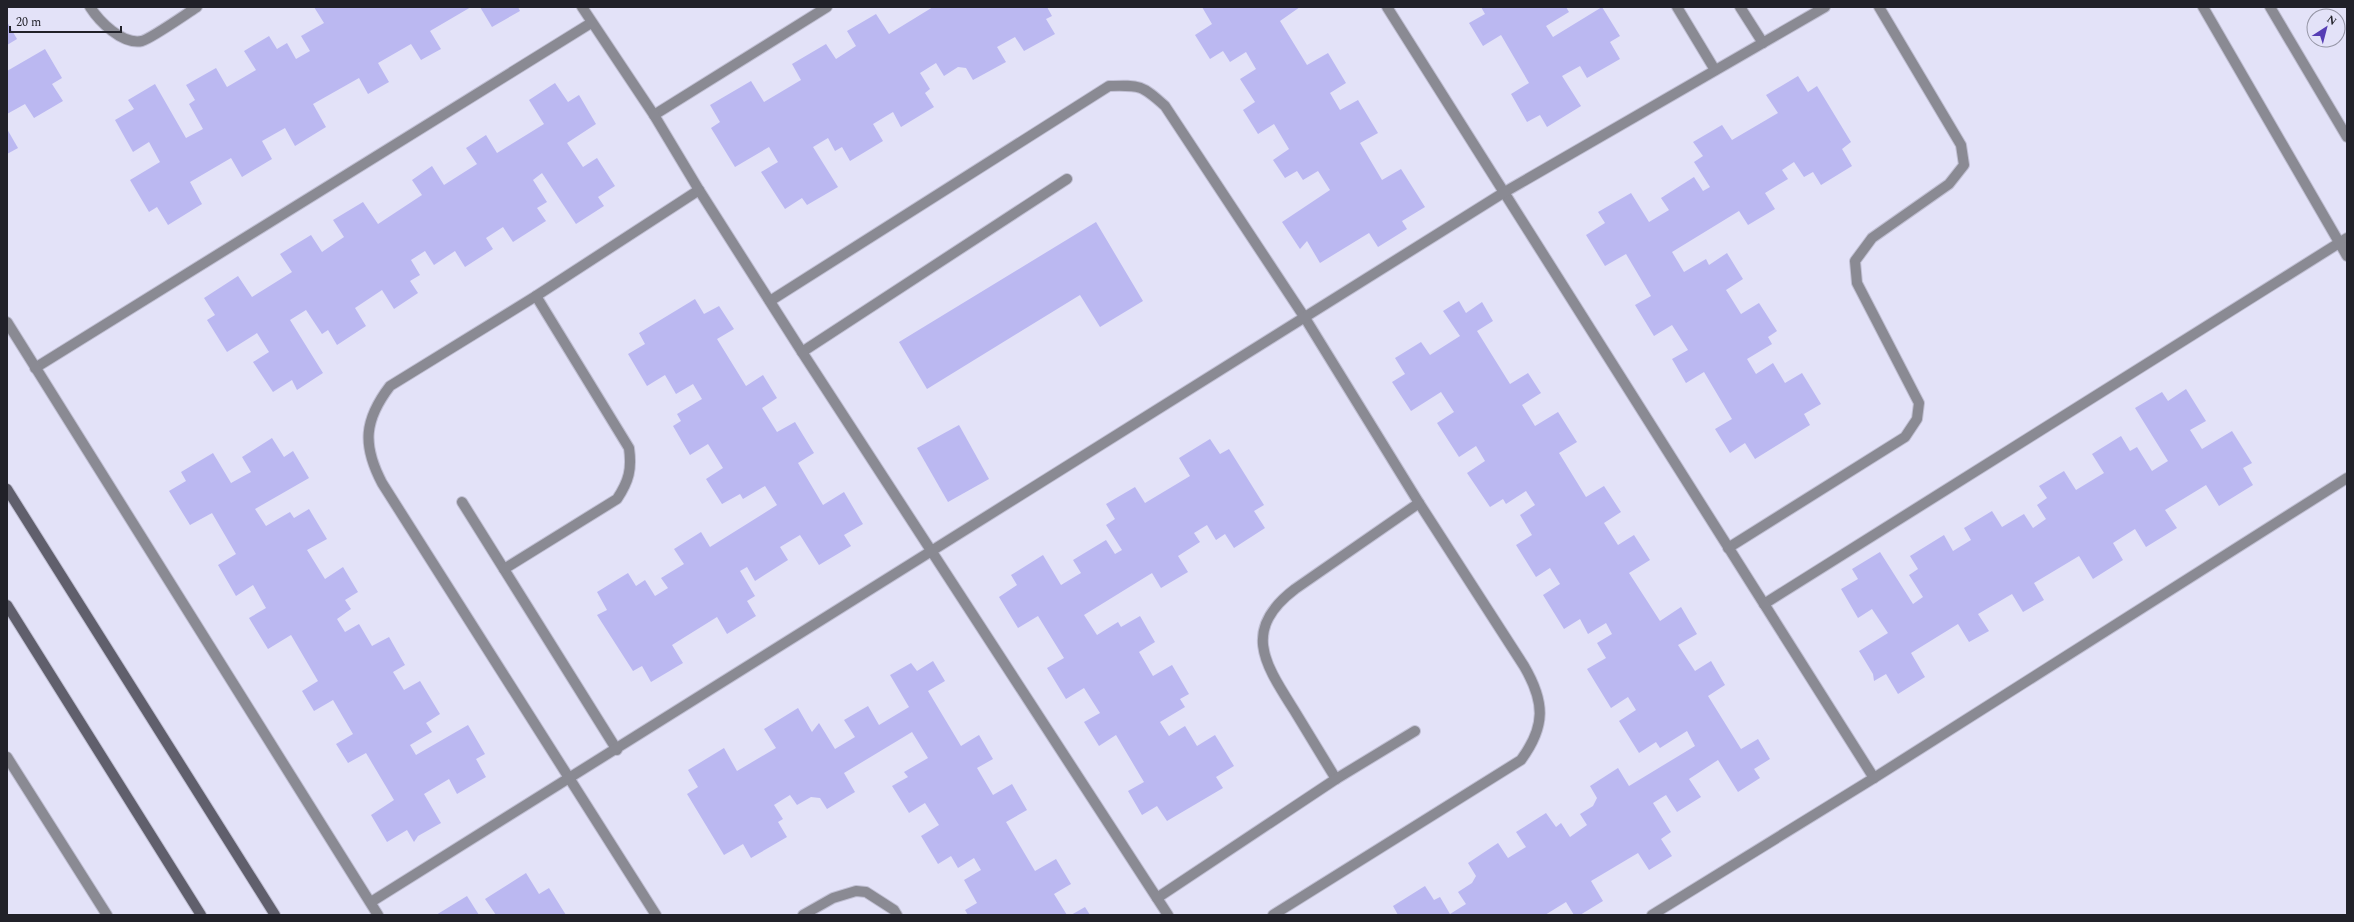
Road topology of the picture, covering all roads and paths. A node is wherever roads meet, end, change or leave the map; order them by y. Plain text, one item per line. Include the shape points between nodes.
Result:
1 (90, 7) edge
2 (197, 7) edge
3 (582, 7) edge
4 (826, 7) edge
5 (1387, 7) edge
6 (1677, 7) edge
7 (1740, 7) edge
8 (1825, 7) edge
9 (1879, 7) edge
10 (2204, 7) edge
11 (2270, 7) edge
12 (591, 23) junction
13 (1763, 43) junction
14 (1716, 70) junction
15 (654, 115) junction
16 (2347, 137) edge
17 (1067, 178) dead end
18 (699, 190) junction
19 (1504, 194) junction
20 (2343, 240) edge
21 (2347, 256) edge
22 (536, 296) junction
23 (770, 301) junction
24 (1305, 318) junction
25 (7, 322) edge
26 (802, 352) junction
27 (35, 368) junction
28 (2347, 478) edge
29 (7, 489) edge
30 (462, 502) dead end
31 (1419, 503) junction
32 (1728, 548) junction
33 (931, 552) junction
34 (504, 569) junction
35 (1764, 604) junction
36 (7, 605) edge
37 (1415, 731) dead end
38 (617, 750) junction
39 (7, 757) edge
40 (570, 778) junction
41 (1874, 778) junction
42 (1336, 779) junction
43 (1157, 898) junction
44 (371, 902) junction
45 (107, 915) edge
46 (201, 915) edge
47 (275, 915) edge
48 (378, 915) edge
49 (656, 915) edge
50 (802, 915) edge
51 (897, 915) edge
52 (1168, 915) edge
53 (1273, 915) edge
54 (1652, 915) edge

1 - 2 street via 95,16 120,38 141,41
3 - 12 street
4 - 15 street
5 - 19 street
6 - 14 street
7 - 13 street
8 - 13 street
9 - 32 street via 1961,145 1964,165 1949,184 1872,238 1856,261 1857,283 1919,403 1917,419 1905,437
10 - 20 street
11 - 16 street
12 - 15 street
12 - 27 street
13 - 14 street
14 - 19 street
15 - 18 street
17 - 26 street
18 - 22 street
18 - 23 street
19 - 24 street
19 - 32 street
20 - 21 street
20 - 35 street
22 - 34 street via 629,448 631,466 627,484 617,499
22 - 40 street via 390,386 377,402 370,422 368,443 372,464 382,483
23 - 24 street via 1088,98 1109,86 1134,85 1147,90 1165,106
23 - 26 street
24 - 31 street
24 - 33 street
25 - 27 street
26 - 33 street
27 - 44 street
28 - 41 street
29 - 47 street
30 - 34 street
31 - 42 street via 1283,597 1267,620 1262,640 1266,660
31 - 53 street via 1535,685 1540,705 1540,725 1533,744 1521,760 1505,772
32 - 35 street
33 - 38 street
33 - 43 street
34 - 38 street
35 - 41 street
36 - 46 street
37 - 42 street
38 - 40 street
39 - 45 street
40 - 44 street
40 - 49 street
41 - 54 street
42 - 43 street
43 - 52 street
44 - 48 street
50 - 51 street via 833,898 856,892 866,892 894,910

